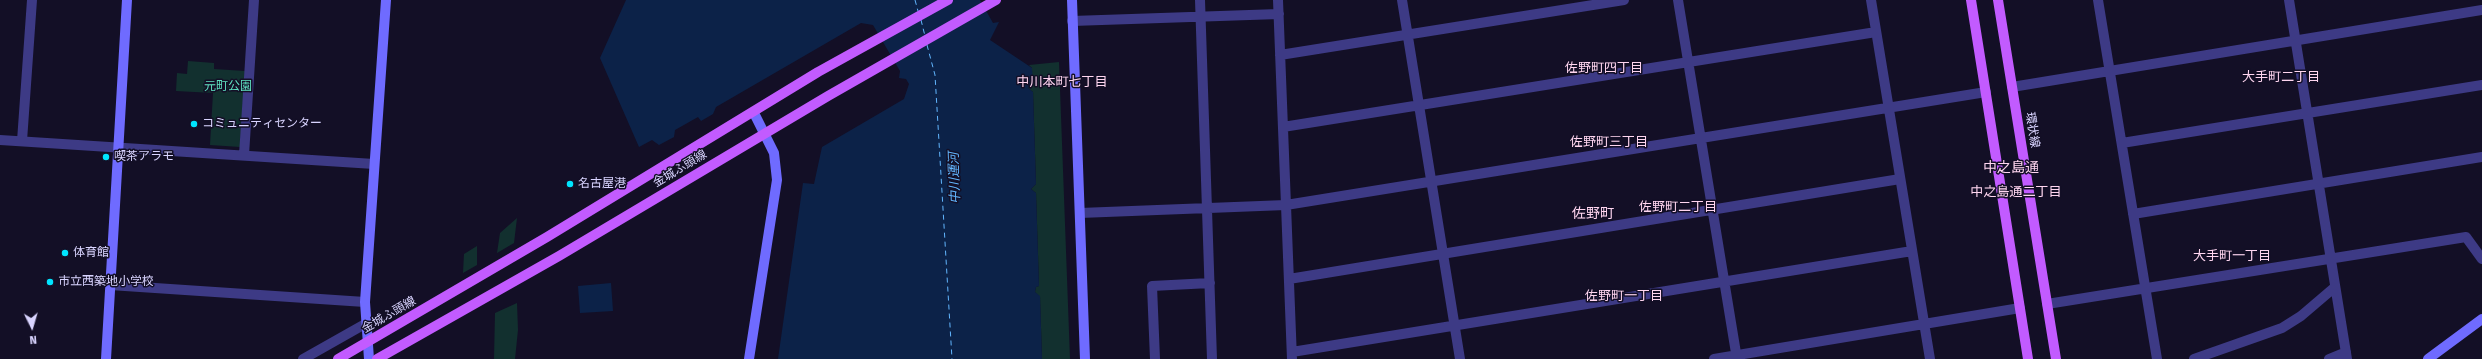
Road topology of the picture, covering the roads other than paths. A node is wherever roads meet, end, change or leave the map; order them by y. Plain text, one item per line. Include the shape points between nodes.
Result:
1 (32, 0) edge
2 (127, 0) edge
3 (254, 0) edge
4 (386, 0) edge
5 (948, 0) edge
6 (996, 0) edge
7 (1072, 0) edge
8 (1200, 0) edge
9 (1278, 0) edge
10 (1402, 0) edge
11 (1624, 0) edge
12 (1678, 0) edge
13 (1870, 0) edge
14 (1971, 0) edge
15 (1998, 0) edge
16 (2098, 0) edge
17 (2289, 0) edge
18 (2482, 10) edge
19 (1279, 14) junction
20 (1201, 17) junction
21 (1072, 21) junction
22 (1876, 32) junction
23 (1407, 35) junction
24 (2296, 40) junction
25 (1280, 56) junction
26 (1688, 62) junction
27 (2110, 71) junction
28 (2482, 85) edge
29 (2012, 87) junction
30 (1986, 92) junction
31 (1419, 105) junction
32 (1888, 107) junction
33 (754, 113) junction
34 (2308, 114) junction
35 (1283, 127) junction
36 (764, 134) junction
37 (1701, 138) junction
38 (0, 140) edge
39 (22, 141) junction
40 (2122, 143) junction
41 (118, 148) junction
42 (244, 155) junction
43 (2482, 157) edge
44 (374, 164) junction
45 (1900, 179) junction
46 (1431, 181) junction
47 (2319, 183) junction
48 (1286, 205) junction
49 (1208, 208) junction
50 (1713, 210) junction
51 (1080, 213) junction
52 (2133, 214) junction
53 (1912, 251) junction
54 (1443, 254) junction
55 (2331, 259) junction
56 (2482, 259) edge
57 (1289, 279) junction
58 (1724, 282) junction
59 (1210, 283) junction
60 (110, 285) junction
61 (2335, 287) junction
62 (2145, 288) junction
63 (365, 302) junction
64 (2047, 304) junction
65 (2020, 308) junction
66 (2482, 319) edge
67 (365, 324) junction
68 (1924, 324) junction
69 (1455, 326) junction
70 (1292, 356) edge
71 (2346, 356) edge
72 (1737, 357) edge
73 (106, 359) edge
74 (303, 359) edge
75 (338, 359) edge
76 (369, 359) edge
77 (377, 359) edge
78 (749, 359) edge
79 (1085, 359) edge
80 (1155, 359) edge
81 (1212, 359) edge
82 (1460, 359) edge
83 (1714, 359) edge
84 (1930, 359) edge
85 (2028, 359) edge
86 (2056, 359) edge
87 (2157, 359) edge
88 (2194, 359) edge
89 (2329, 359) edge
90 (2428, 359) edge

1 - 39 street
2 - 41 street
3 - 42 street
4 - 44 street
5 - 33 main road, 金城ふ頭線 via 818,72
6 - 36 main road, 金城ふ頭線
7 - 21 street
8 - 20 street
9 - 19 street
10 - 23 street
11 - 23 street
12 - 26 street
13 - 22 street
14 - 30 main road
15 - 29 main road, 環状線
16 - 27 street
17 - 24 street
18 - 24 street
19 - 20 street
19 - 25 street
20 - 21 street
20 - 49 street
21 - 51 street
22 - 26 street
22 - 32 street
23 - 25 street
23 - 31 street
24 - 27 street
24 - 34 street
25 - 35 street
26 - 31 street
26 - 37 street
27 - 29 street
27 - 40 street
28 - 34 street
29 - 64 main road, 環状線
30 - 32 street
30 - 65 main road
31 - 35 street
31 - 46 street
32 - 37 street
32 - 45 street
33 - 36 street
33 - 75 main road, 金城ふ頭線
34 - 40 street
34 - 47 street
35 - 48 street
36 - 77 main road, 金城ふ頭線 via 559,256
36 - 78 street via 774,153 777,180
37 - 46 street
37 - 50 street
38 - 39 street
39 - 41 street
40 - 52 street
41 - 42 street
41 - 60 street
42 - 44 street
43 - 47 street
44 - 63 street
45 - 50 street
45 - 53 street
46 - 48 street
46 - 54 street
47 - 52 street
47 - 55 street
48 - 49 street
48 - 57 street
49 - 51 street
49 - 59 street
50 - 54 street
50 - 58 street
51 - 79 street
52 - 62 street
53 - 58 street
53 - 68 street
54 - 57 street
54 - 69 street
55 - 56 street via 2466,237
55 - 61 street
55 - 62 street
57 - 70 street
58 - 69 street
58 - 72 street
59 - 80 street via 1152,286
59 - 81 street
60 - 63 street
60 - 73 street
61 - 71 street
61 - 88 street via 2301,316 2282,328
62 - 64 street
62 - 87 street
63 - 67 street
64 - 86 main road, 環状線
65 - 68 street
65 - 85 main road
66 - 90 street
67 - 74 street
67 - 76 street
68 - 72 street
68 - 84 street
69 - 70 street
69 - 82 street
71 - 89 street
72 - 83 street

